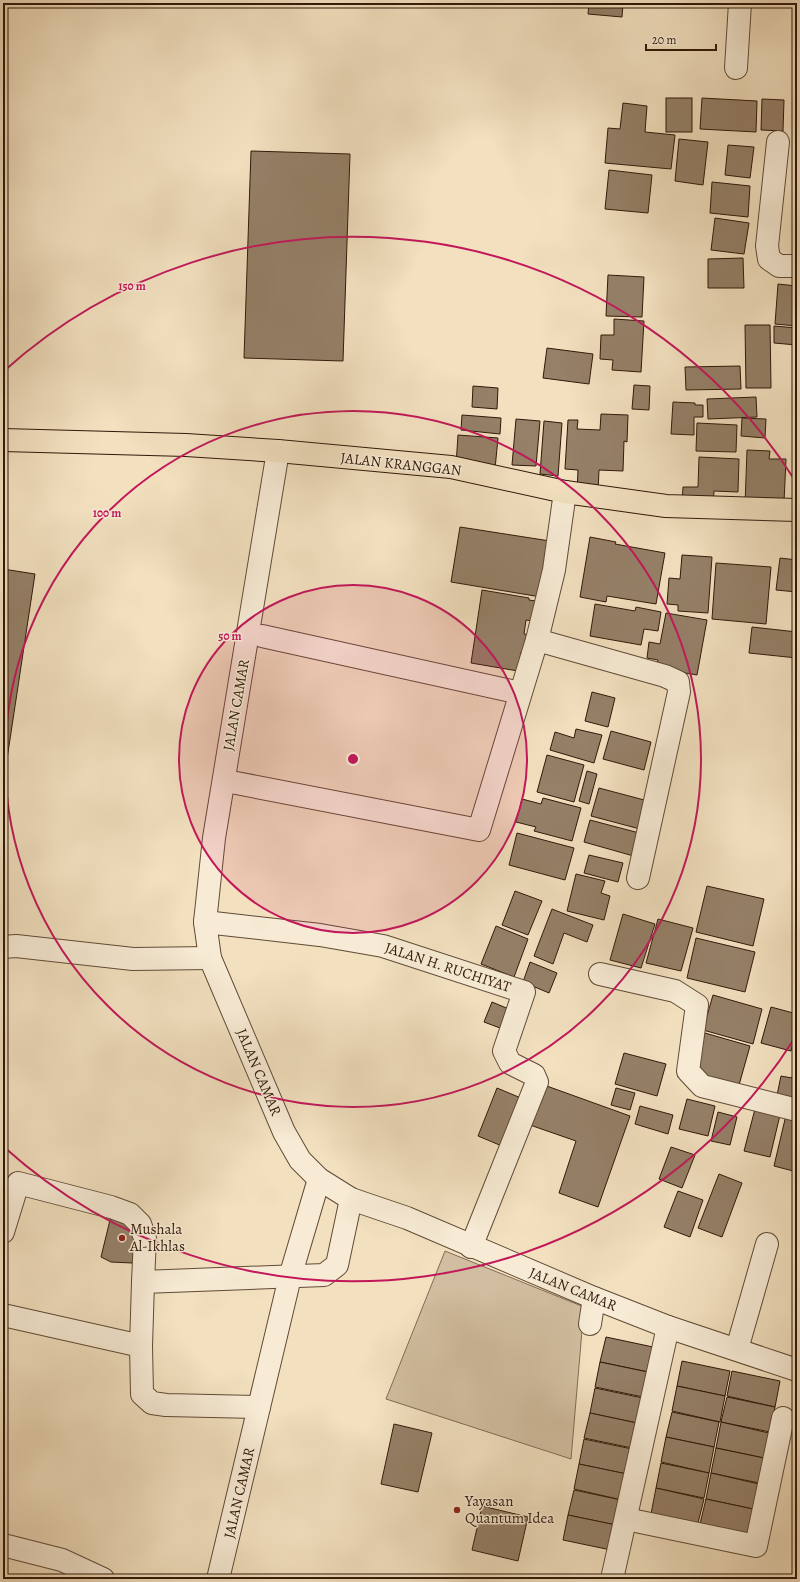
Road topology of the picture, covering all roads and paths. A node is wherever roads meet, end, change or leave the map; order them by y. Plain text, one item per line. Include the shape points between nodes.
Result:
1 (740, 3) edge
2 (736, 68) dead end
3 (778, 142) dead end
4 (797, 266) edge
5 (3, 440) edge
6 (278, 452) junction
7 (565, 492) junction
8 (797, 510) edge
9 (262, 636) dead end
10 (536, 640) junction
11 (520, 693) junction
12 (231, 782) dead end
13 (638, 878) dead end
14 (205, 922) junction
15 (3, 947) edge
16 (210, 958) junction
17 (600, 974) dead end
18 (797, 1110) edge
19 (319, 1179) junction
20 (351, 1199) junction
21 (3, 1232) edge
22 (767, 1244) dead end
23 (471, 1246) junction
24 (290, 1277) junction
25 (143, 1282) junction
26 (594, 1298) junction
27 (3, 1315) edge
28 (590, 1324) dead end
29 (668, 1327) junction
30 (141, 1346) junction
31 (737, 1349) junction
32 (797, 1370) edge
33 (259, 1407) junction
34 (783, 1418) dead end
35 (626, 1519) junction
36 (3, 1545) edge
37 (104, 1579) edge
38 (218, 1579) edge
39 (612, 1579) edge

1 - 2 street
3 - 4 street via 767,246 769,259 779,266
5 - 6 main road, JALAN KRANGGAN
6 - 7 main road, JALAN KRANGGAN via 451,467
6 - 14 street, JALAN CAMAR via 214,838
7 - 8 main road, JALAN KRANGGAN via 666,506
7 - 10 street via 554,570
9 - 11 street
10 - 11 street
10 - 13 street via 665,676 678,682 679,692
11 - 12 street via 479,830
14 - 16 street, JALAN CAMAR
14 - 23 street, JALAN H. RUCHIYAT via 320,935 383,946 524,992 504,1051 510,1063 534,1075 537,1082
15 - 16 street via 16,946 133,959
16 - 19 street, JALAN CAMAR via 284,1132 300,1160
17 - 18 street via 675,991 697,1005 688,1071 702,1086
19 - 20 street, JALAN CAMAR
19 - 24 street, JALAN CAMAR
20 - 23 street, JALAN CAMAR via 407,1218
20 - 24 street via 337,1266 324,1275
21 - 25 street via 18,1183 130,1214 140,1224 145,1238
22 - 31 street
23 - 26 street, JALAN CAMAR
24 - 25 street
24 - 33 street, JALAN CAMAR
25 - 30 street
26 - 28 street
26 - 29 street, JALAN CAMAR
27 - 30 street
29 - 31 street, JALAN CAMAR
29 - 35 street
30 - 33 street via 142,1394 152,1403
31 - 32 street, JALAN CAMAR
33 - 38 street, JALAN CAMAR
34 - 35 street via 756,1546
35 - 39 street
36 - 37 street via 62,1560

